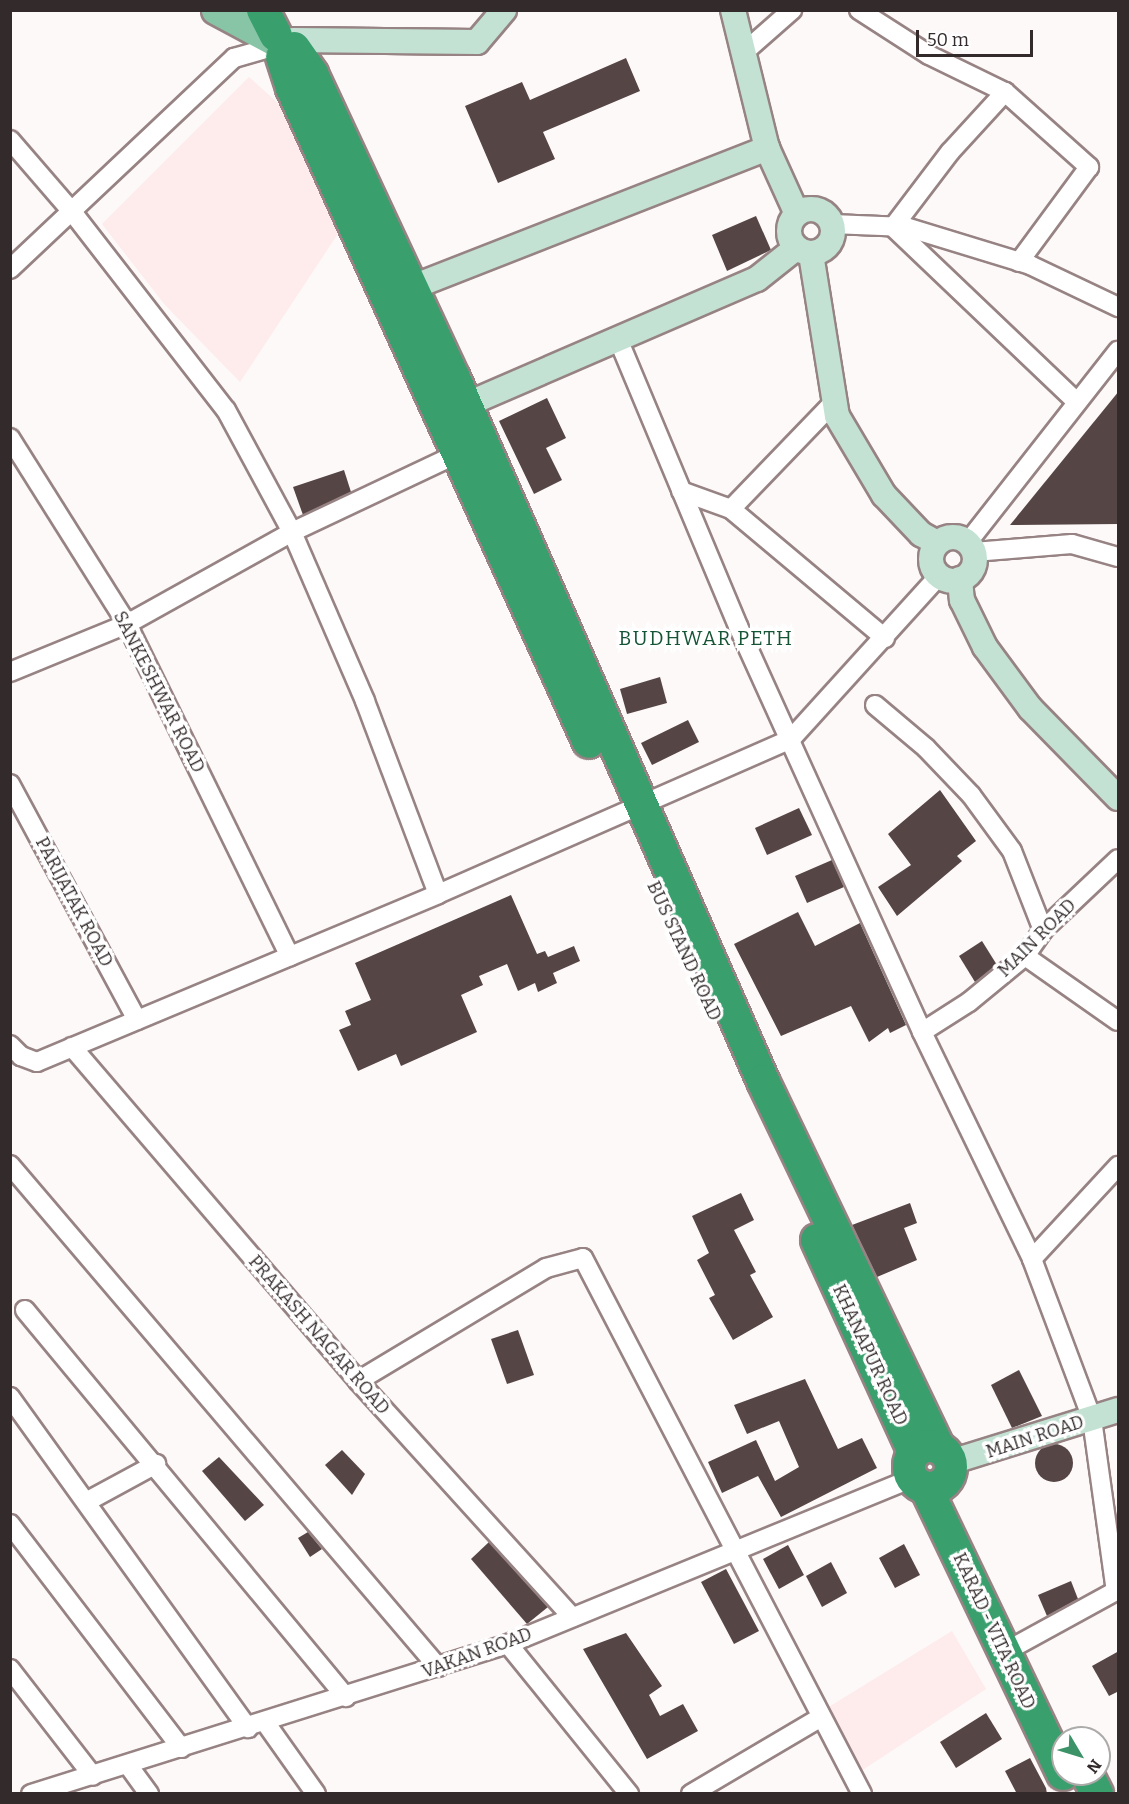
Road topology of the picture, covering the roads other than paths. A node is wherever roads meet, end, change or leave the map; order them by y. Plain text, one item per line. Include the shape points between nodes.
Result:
1 (215, 10) edge
2 (504, 10) edge
3 (733, 10) edge
4 (792, 10) edge
5 (859, 10) edge
6 (280, 36) edge
7 (742, 54) junction
8 (1005, 92) junction
9 (10, 140) edge
10 (767, 148) junction
11 (73, 213) junction
12 (797, 214) junction
13 (832, 224) junction
14 (893, 227) junction
15 (804, 251) junction
16 (1019, 262) junction
17 (10, 269) edge
18 (399, 292) junction
19 (1119, 307) edge
20 (618, 339) junction
21 (1119, 351) edge
22 (835, 401) junction
23 (1077, 402) junction
24 (463, 405) junction
25 (10, 438) edge
26 (459, 453) junction
27 (681, 491) junction
28 (731, 509) junction
29 (292, 532) junction
30 (937, 543) junction
31 (971, 547) junction
32 (1119, 557) edge
33 (949, 578) junction
34 (127, 624) junction
35 (885, 638) junction
36 (10, 672) edge
37 (875, 705) dead end
38 (791, 739) junction
39 (10, 784) edge
40 (1119, 798) edge
41 (640, 804) junction
42 (1119, 859) edge
43 (438, 894) junction
44 (1043, 930) junction
45 (290, 956) junction
46 (1025, 956) junction
47 (137, 1020) junction
48 (1119, 1021) edge
49 (922, 1032) junction
50 (10, 1045) edge
51 (72, 1047) junction
52 (10, 1165) edge
53 (1119, 1166) edge
54 (825, 1258) joint
55 (1032, 1259) junction
56 (25, 1310) dead end
57 (358, 1381) junction
58 (10, 1397) edge
59 (1119, 1410) edge
60 (1092, 1419) junction
61 (156, 1464) junction
62 (931, 1468) junction
63 (86, 1502) junction
64 (10, 1524) edge
65 (736, 1551) junction
66 (572, 1617) junction
67 (508, 1644) junction
68 (1019, 1644) junction
69 (438, 1667) junction
70 (10, 1670) edge
71 (346, 1698) junction
72 (821, 1717) junction
73 (257, 1725) junction
74 (1062, 1726) edge
75 (1051, 1746) edge
76 (181, 1748) junction
77 (129, 1765) junction
78 (93, 1776) junction
79 (31, 1794) edge
80 (149, 1794) edge
81 (316, 1794) edge
82 (629, 1794) edge
83 (691, 1794) edge
84 (862, 1794) edge

1 - 6 main road
2 - 6 street via 477,42
3 - 7 street
4 - 7 street
5 - 8 street via 928,55
6 - 11 street via 234,58
6 - 18 highway via 312,74
7 - 10 street
8 - 14 street via 950,152
8 - 16 street via 1089,167
9 - 11 street
10 - 12 street
10 - 18 street
11 - 17 street
11 - 29 street via 226,410
12 - 13 street via 816,209
12 - 15 street via 789,229
13 - 14 street
13 - 15 street via 828,245
14 - 16 street via 906,227
14 - 23 street
15 - 20 street via 757,279
15 - 22 street
16 - 19 street
18 - 24 highway
18 - 26 highway, BUS STAND ROAD
20 - 24 street
20 - 27 street
21 - 23 street
22 - 28 street
22 - 30 street via 837,416 884,495 921,534
23 - 31 street
24 - 41 highway
25 - 34 street, SANKESHWAR ROAD
26 - 29 street
26 - 41 highway, BUS STAND ROAD via 544,644
27 - 28 street
27 - 38 street
28 - 35 street
29 - 34 street
29 - 43 street via 365,701
30 - 31 street via 947,537
30 - 33 street via 931,561
31 - 32 street via 1072,544
31 - 33 street via 969,573
33 - 35 street
33 - 40 street via 985,648 1030,708
34 - 36 street
34 - 45 street, SANKESHWAR ROAD
35 - 38 street
37 - 44 street via 926,748 971,795 1012,852
38 - 41 street
38 - 49 street
39 - 47 street, PARIJATAK ROAD
41 - 43 street
41 - 54 highway, BUS STAND ROAD
41 - 62 highway
42 - 44 street, MAIN ROAD
43 - 45 street
44 - 46 street, MAIN ROAD
45 - 47 street
46 - 48 street
46 - 49 street, MAIN ROAD via 969,1002
47 - 51 street
49 - 55 street
50 - 51 street via 21,1056 37,1062
51 - 57 street, PRAKASH NAGAR ROAD
52 - 69 street
53 - 55 street
54 - 62 highway, KHANAPUR ROAD
55 - 60 street
56 - 61 street
57 - 65 street via 546,1268 583,1258
57 - 66 street, PRAKASH NAGAR ROAD
58 - 63 street
59 - 60 street, MAIN ROAD
60 - 62 street, MAIN ROAD
60 - 68 street via 1116,1591
61 - 63 street
61 - 71 street
62 - 65 street, VAKAN ROAD
62 - 68 highway
62 - 75 highway, KARAD - VITA ROAD
63 - 73 street
64 - 76 street
65 - 66 street, VAKAN ROAD
65 - 72 street
66 - 67 street, VAKAN ROAD
67 - 69 street, VAKAN ROAD
67 - 82 street
68 - 74 highway
69 - 71 street, VAKAN ROAD
70 - 78 street
71 - 73 street, VAKAN ROAD
72 - 83 street
72 - 84 street
73 - 76 street, VAKAN ROAD
73 - 81 street
76 - 77 street, VAKAN ROAD
77 - 78 street, VAKAN ROAD
77 - 80 street
78 - 79 street, VAKAN ROAD

